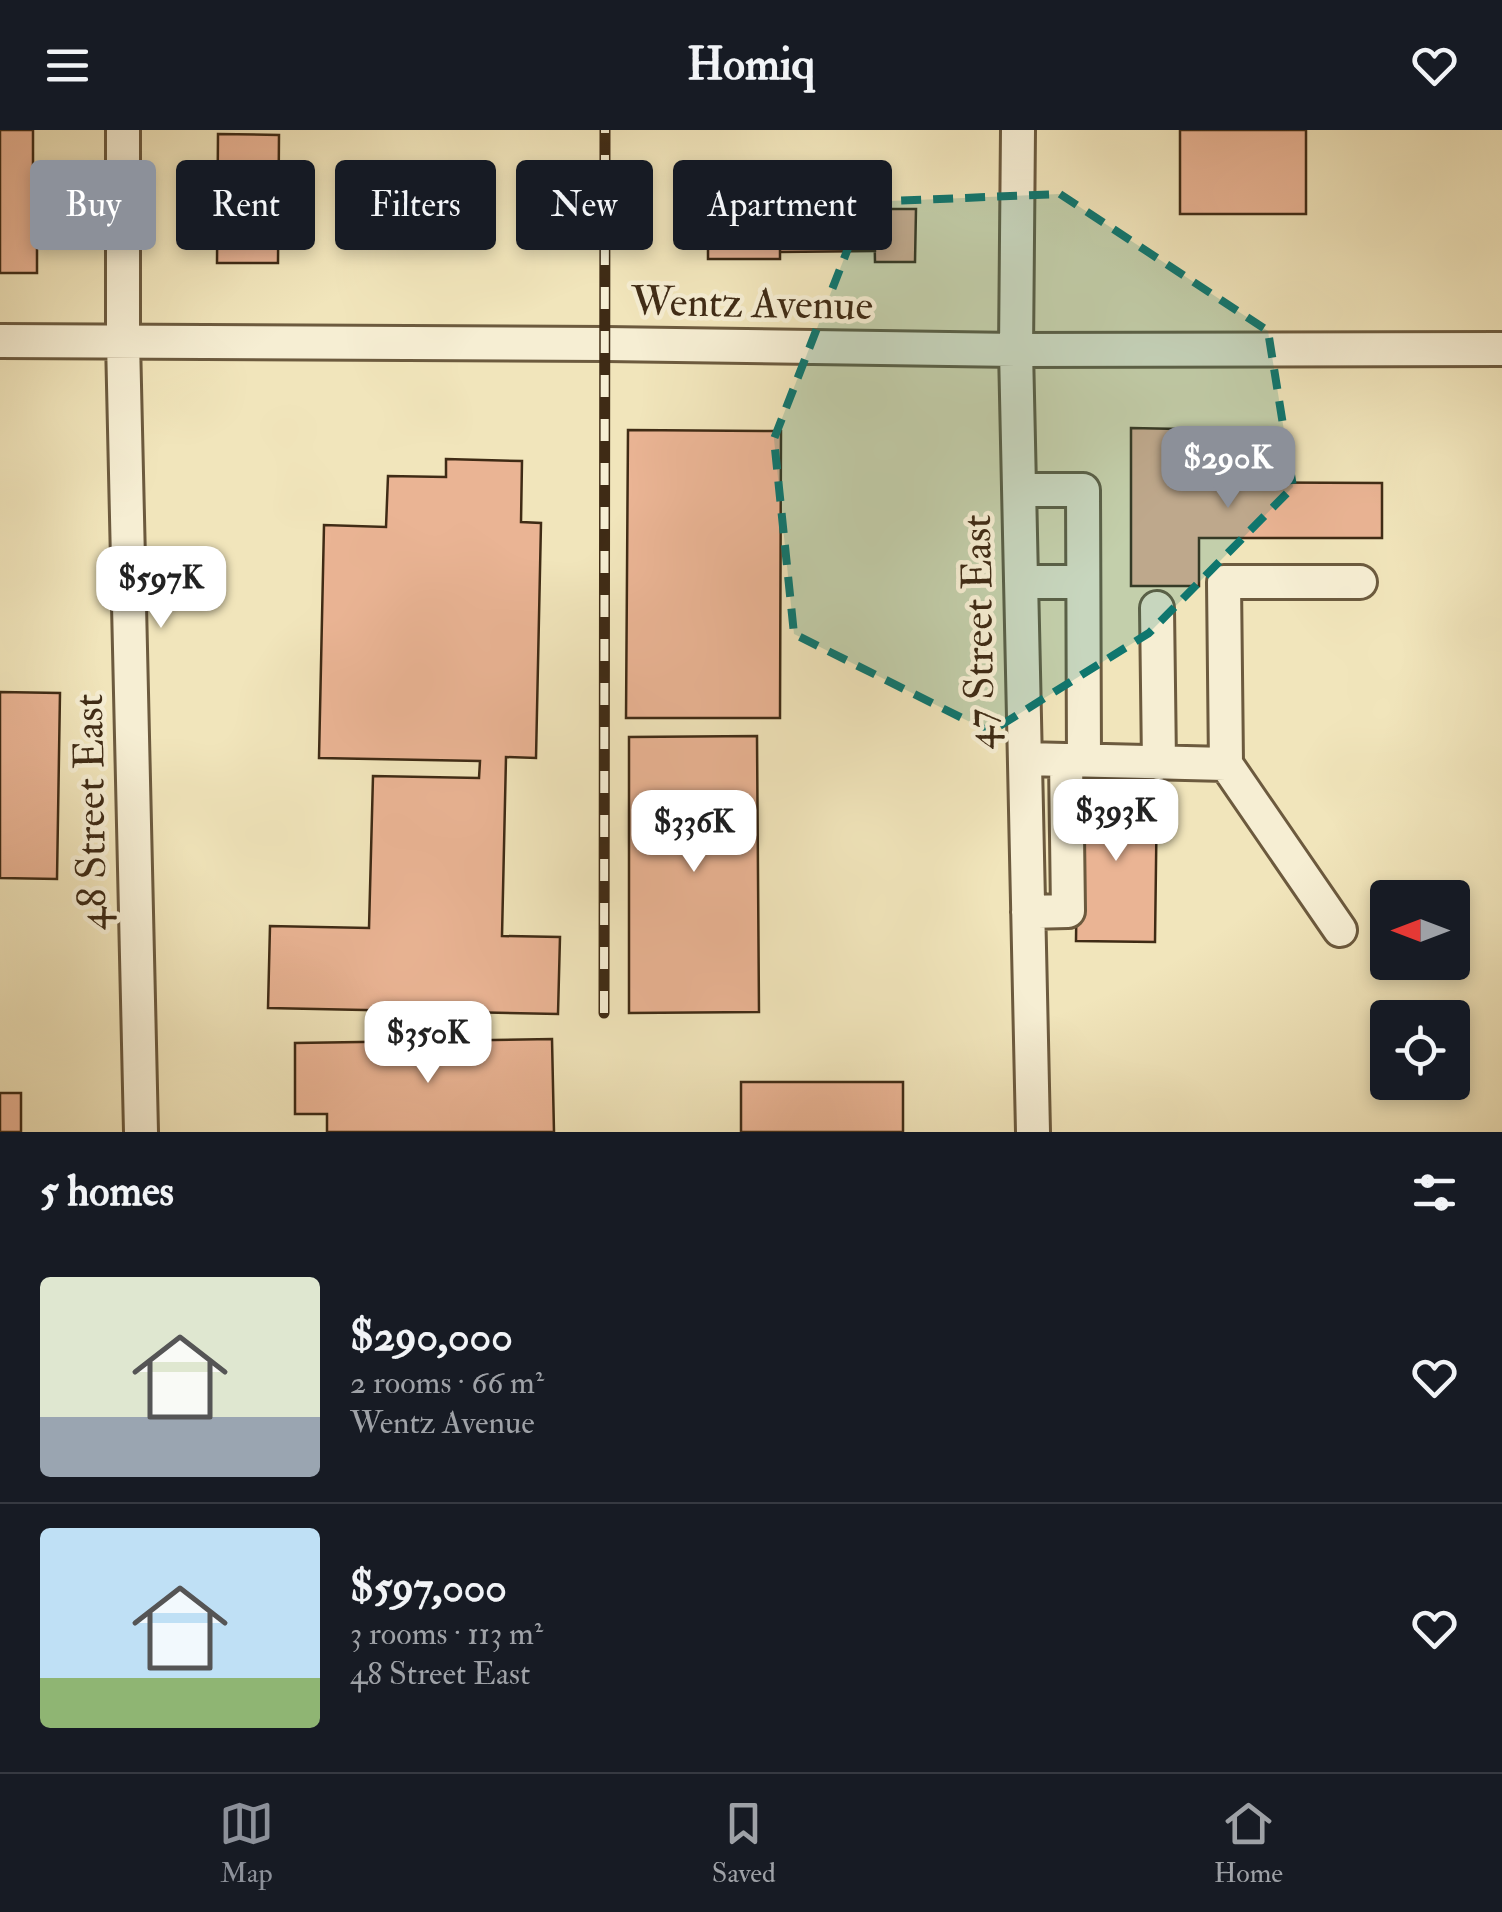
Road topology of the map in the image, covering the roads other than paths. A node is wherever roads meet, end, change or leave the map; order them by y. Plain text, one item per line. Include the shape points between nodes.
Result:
1 (123, 130) edge
2 (1018, 130) edge
3 (0, 341) edge
4 (123, 341) junction
5 (1502, 349) edge
6 (1016, 350) junction
7 (1019, 490) junction
8 (1021, 582) junction
9 (1082, 582) junction
10 (1360, 582) dead end
11 (1157, 608) dead end
12 (1025, 758) junction
13 (1075, 760) junction
14 (1159, 762) junction
15 (1226, 764) junction
16 (1026, 824) junction
17 (1067, 824) junction
18 (1028, 912) junction
19 (1340, 930) dead end
20 (141, 1132) edge
21 (1033, 1132) edge

1 - 4 street, 48 Street East
2 - 6 street, 47 Street East
3 - 4 street, Wentz Avenue
4 - 6 street, Wentz Avenue
4 - 20 street, 48 Street East
5 - 6 street, Wentz Avenue
6 - 7 street, 47 Street East
7 - 8 street, 47 Street East
7 - 9 street via 1083,490
8 - 9 street
8 - 12 street, 47 Street East
9 - 13 street
10 - 15 street via 1224,582
11 - 14 street
12 - 13 street
12 - 16 street, 47 Street East
13 - 14 street
13 - 17 street
14 - 15 street
15 - 19 street
16 - 17 street
16 - 18 street, 47 Street East
17 - 18 street via 1068,911
18 - 21 street, 47 Street East

